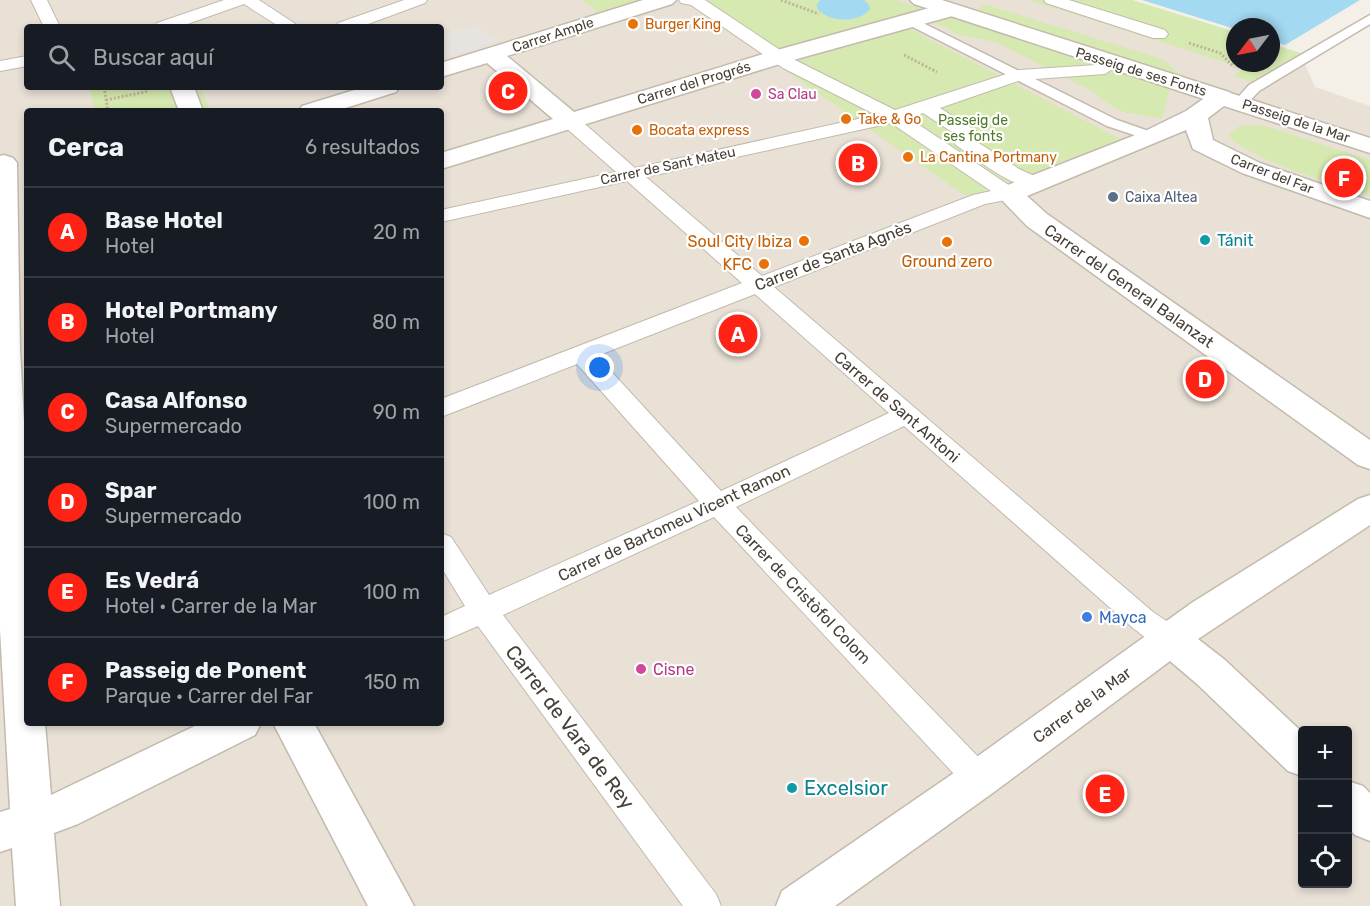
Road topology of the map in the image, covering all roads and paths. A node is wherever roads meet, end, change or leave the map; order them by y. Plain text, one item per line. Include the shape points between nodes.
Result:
1 (39, 0) edge
2 (240, 0) edge
3 (248, 0) edge
4 (419, 0) edge
5 (665, 0) edge
6 (687, 0) edge
7 (921, 0) edge
8 (987, 0) edge
9 (1052, 0) edge
10 (948, 5) edge
11 (1370, 19) edge
12 (909, 21) junction
13 (51, 24) edge
14 (172, 24) edge
15 (287, 24) edge
16 (352, 24) edge
17 (1162, 48) junction
18 (492, 55) junction
19 (778, 57) junction
20 (1226, 59) edge
21 (24, 62) edge
22 (0, 66) edge
23 (1108, 66) dead end
24 (444, 69) edge
25 (1019, 75) junction
26 (104, 90) edge
27 (153, 90) edge
28 (183, 90) edge
29 (379, 90) edge
30 (106, 100) junction
31 (1230, 100) junction
32 (926, 106) junction
33 (107, 108) edge
34 (190, 108) edge
35 (323, 108) edge
36 (1195, 116) junction
37 (894, 117) junction
38 (571, 122) junction
39 (1152, 137) junction
40 (1202, 144) junction
41 (1370, 146) edge
42 (444, 160) edge
43 (10, 162) edge
44 (632, 174) junction
45 (1034, 183) junction
46 (1009, 194) junction
47 (1370, 210) edge
48 (444, 215) edge
49 (757, 285) junction
50 (10, 294) edge
51 (581, 354) junction
52 (444, 407) edge
53 (906, 415) junction
54 (1370, 457) edge
55 (718, 504) junction
56 (1370, 508) edge
57 (444, 549) edge
58 (13, 572) edge
59 (483, 610) junction
60 (444, 629) edge
61 (1170, 639) junction
62 (235, 726) edge
63 (295, 726) edge
64 (1298, 754) edge
65 (979, 779) junction
66 (1352, 805) edge
67 (1370, 821) edge
68 (16, 826) edge
69 (38, 906) edge
70 (392, 906) edge
71 (704, 906) edge
72 (798, 906) edge

1 - 13 street
2 - 14 street
3 - 15 street
4 - 16 street
5 - 18 street, Carrer Ample
6 - 19 street via 695,1
7 - 10 street, Passeig de ses Fonts
8 - 17 street, Passeig de ses Fonts
9 - 17 street
10 - 12 street, Carrer del Progrés
10 - 31 street, Passeig de ses Fonts
11 - 31 lane
12 - 19 street, Carrer del Progrés
12 - 25 lane
17 - 20 path via 1220,53
17 - 31 street, Passeig de ses Fonts
18 - 24 street, Carrer Ample
18 - 38 street, Carrer de Sant Antoni
19 - 37 street
19 - 38 street, Carrer del Progrés
21 - 22 street
23 - 25 street, Carrer de Sant Mateu via 1099,70
25 - 32 street, Carrer de Sant Mateu
25 - 39 lane via 1112,123
26 - 30 path
27 - 30 path
28 - 34 street
29 - 35 street
30 - 33 path
31 - 36 street, Carrer de Santa Agnès
31 - 41 street, Passeig de la Mar
32 - 37 street, Carrer de Sant Mateu
32 - 45 street via 968,134 964,142
36 - 39 street, Carrer de Santa Agnès
36 - 40 street
37 - 44 street, Carrer de Sant Mateu
37 - 46 street
38 - 42 street, Carrer del Progrés
38 - 44 street, Carrer de Sant Antoni
39 - 40 street, Carrer del Far
39 - 45 street, Carrer de Santa Agnès
40 - 47 street, Carrer del Far via 1251,168
43 - 50 street
44 - 48 street, Carrer de Sant Mateu
44 - 49 street, Carrer de Sant Antoni
45 - 46 street, Carrer de Santa Agnès
46 - 49 street, Carrer de Santa Agnès via 980,200
46 - 54 street, Carrer del General Balanzat via 1037,220
49 - 51 street, Carrer de Santa Agnès
49 - 53 street, Carrer de Sant Antoni
50 - 58 street
51 - 52 street, Carrer de Santa Agnès
51 - 55 street, Carrer de Cristòfol Colom
53 - 55 street, Carrer de Bartomeu Vicent Ramon
53 - 61 street, Carrer de Sant Antoni
55 - 59 street, Carrer de Bartomeu Vicent Ramon
55 - 65 street, Carrer de Cristòfol Colom
56 - 61 street, Carrer de la Mar
57 - 59 street, Carrer de Vara de Rey
58 - 68 street
59 - 60 street, Carrer de Bartomeu Vicent Ramon
59 - 71 street, Carrer de Vara de Rey
61 - 64 street, Carrer de Sant Antoni
61 - 65 street, Carrer de la Mar
62 - 68 street via 63,810
63 - 70 street
65 - 72 street, Carrer de la Mar
66 - 67 street
68 - 69 street

